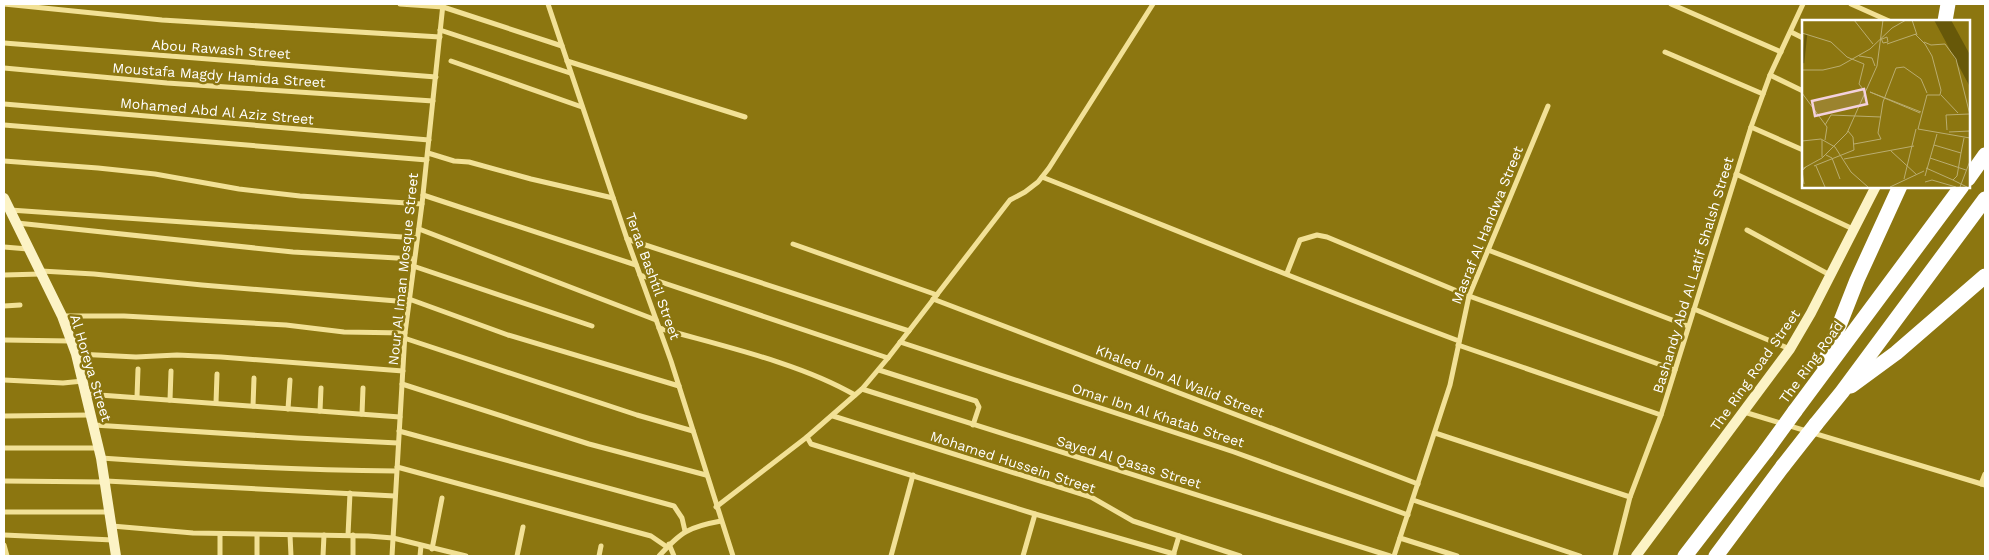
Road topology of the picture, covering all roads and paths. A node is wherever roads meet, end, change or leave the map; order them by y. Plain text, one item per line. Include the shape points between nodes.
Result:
1 (4, 4) edge
2 (400, 4) edge
3 (548, 4) edge
4 (1153, 4) edge
5 (1671, 4) edge
6 (1803, 4) edge
7 (1851, 4) edge
8 (1948, 4) edge
9 (443, 6) edge
10 (1887, 20) edge
11 (1945, 20) edge
12 (440, 30) junction
13 (1790, 32) junction
14 (440, 37) junction
15 (1802, 38) edge
16 (4, 43) edge
17 (562, 46) junction
18 (1665, 52) dead end
19 (1781, 52) junction
20 (451, 61) dead end
21 (567, 61) junction
22 (4, 68) edge
23 (570, 73) junction
24 (1770, 75) junction
25 (436, 77) junction
26 (1802, 91) edge
27 (1763, 94) junction
28 (433, 102) junction
29 (4, 104) edge
30 (1548, 106) dead end
31 (582, 107) junction
32 (745, 117) dead end
33 (4, 125) edge
34 (1751, 127) junction
35 (429, 140) junction
36 (1802, 150) edge
37 (428, 153) junction
38 (1985, 155) edge
39 (427, 160) junction
40 (4, 161) edge
41 (1736, 174) junction
42 (1042, 177) junction
43 (1969, 178) edge
44 (1875, 188) edge
45 (1899, 188) edge
46 (1961, 188) edge
47 (423, 195) junction
48 (4, 198) edge
49 (613, 198) junction
50 (1985, 199) edge
51 (422, 204) junction
52 (11, 215) edge
53 (418, 229) junction
54 (1747, 230) dead end
55 (1854, 230) junction
56 (417, 238) junction
57 (627, 239) junction
58 (793, 244) dead end
59 (4, 247) edge
60 (29, 249) junction
61 (1488, 250) junction
62 (414, 259) junction
63 (636, 265) junction
64 (414, 266) junction
65 (41, 272) junction
66 (1287, 274) junction
67 (4, 275) edge
68 (640, 275) junction
69 (1830, 275) junction
70 (1985, 276) edge
71 (1469, 296) junction
72 (935, 297) junction
73 (409, 301) junction
74 (20, 305) dead end
75 (4, 306) edge
76 (1694, 308) junction
77 (62, 316) junction
78 (656, 320) junction
79 (592, 326) dead end
80 (1688, 326) junction
81 (659, 328) junction
82 (909, 331) junction
83 (404, 336) junction
84 (4, 340) edge
85 (71, 341) junction
86 (900, 342) junction
87 (1459, 343) junction
88 (1790, 349) junction
89 (76, 354) junction
90 (888, 358) junction
91 (138, 369) dead end
92 (879, 370) junction
93 (1675, 370) junction
94 (171, 371) dead end
95 (403, 371) junction
96 (217, 374) dead end
97 (254, 378) dead end
98 (1820, 378) junction
99 (4, 380) edge
100 (290, 380) dead end
101 (83, 381) junction
102 (402, 384) junction
103 (679, 386) junction
104 (321, 388) dead end
105 (363, 388) dead end
106 (862, 389) junction
107 (1842, 392) junction
108 (86, 394) junction
109 (855, 395) junction
110 (137, 397) junction
111 (170, 400) junction
112 (216, 403) junction
113 (253, 406) junction
114 (288, 409) junction
115 (320, 411) junction
116 (1744, 412) junction
117 (362, 414) junction
118 (1661, 415) junction
119 (4, 416) edge
120 (833, 416) junction
121 (400, 417) junction
122 (93, 420) junction
123 (973, 425) junction
124 (399, 430) junction
125 (693, 431) junction
126 (1435, 433) junction
127 (807, 437) junction
128 (398, 443) junction
129 (4, 448) edge
130 (100, 453) junction
131 (397, 469) junction
132 (1985, 474) edge
133 (706, 475) junction
134 (913, 475) junction
135 (4, 481) edge
136 (106, 481) junction
137 (1418, 484) junction
138 (1983, 484) edge
139 (350, 493) junction
140 (395, 496) junction
141 (1630, 497) junction
142 (442, 498) dead end
143 (1413, 500) junction
144 (716, 507) junction
145 (4, 512) edge
146 (110, 512) junction
147 (1035, 514) junction
148 (1408, 515) junction
149 (721, 521) junction
150 (112, 526) junction
151 (523, 527) dead end
152 (685, 531) junction
153 (220, 534) junction
154 (257, 535) junction
155 (290, 535) junction
156 (4, 536) edge
157 (324, 536) junction
158 (350, 536) junction
159 (1179, 536) junction
160 (393, 538) junction
161 (1400, 538) junction
162 (114, 540) junction
163 (4, 545) edge
164 (668, 545) junction
165 (422, 546) junction
166 (601, 546) dead end
167 (432, 549) junction
168 (1220, 550) junction
169 (6, 555) edge
170 (1174, 555) edge
171 (116, 556) edge
172 (220, 556) edge
173 (257, 556) edge
174 (291, 556) edge
175 (323, 556) edge
176 (352, 556) edge
177 (392, 556) edge
178 (420, 556) edge
179 (465, 556) edge
180 (517, 556) edge
181 (599, 556) edge
182 (659, 556) edge
183 (674, 556) edge
184 (733, 556) edge
185 (891, 556) edge
186 (1023, 556) edge
187 (1219, 556) edge
188 (1240, 556) edge
189 (1390, 556) edge
190 (1394, 556) edge
191 (1457, 556) edge
192 (1580, 556) edge
193 (1615, 556) edge
194 (1636, 556) edge
195 (1685, 556) edge
196 (1716, 556) edge

1 - 14 street via 162,20
2 - 9 street
3 - 17 street, Teraa Bashtil Street
4 - 42 street via 1056,160
5 - 19 street
6 - 13 street, Bashandy Abd Al Latif Shalsh Street
7 - 10 street
8 - 11 highway
9 - 12 street, Nour Al Iman Mosque Street
9 - 17 street
12 - 14 street, Nour Al Iman Mosque Street
12 - 23 street
13 - 15 street
13 - 19 street, Bashandy Abd Al Latif Shalsh Street
14 - 25 street, Nour Al Iman Mosque Street
16 - 25 street, Abou Rawash Street
17 - 21 street, Teraa Bashtil Street
18 - 27 street
19 - 24 street, Bashandy Abd Al Latif Shalsh Street
20 - 31 street
21 - 23 street, Teraa Bashtil Street
21 - 32 street
22 - 28 street, Moustafa Magdy Hamida Street
23 - 31 street, Teraa Bashtil Street
24 - 26 street
24 - 27 street, Bashandy Abd Al Latif Shalsh Street
25 - 28 street, Nour Al Iman Mosque Street
27 - 34 street, Bashandy Abd Al Latif Shalsh Street
28 - 35 street, Nour Al Iman Mosque Street
29 - 35 street, Mohamed Abd Al Aziz Street
30 - 61 street, Masraf Al Handwa Street
31 - 49 street, Teraa Bashtil Street
33 - 39 street
34 - 36 street
34 - 41 street, Bashandy Abd Al Latif Shalsh Street
35 - 37 street, Nour Al Iman Mosque Street
37 - 39 street, Nour Al Iman Mosque Street
37 - 49 street
38 - 43 highway
39 - 47 street, Nour Al Iman Mosque Street
40 - 51 street via 145,173 300,196
41 - 55 street
41 - 76 street, Bashandy Abd Al Latif Shalsh Street
42 - 66 street
42 - 72 street via 1010,200
44 - 55 street, The Ring Road Street
45 - 98 highway via 1844,312
46 - 98 highway, The Ring Road
47 - 51 street, Nour Al Iman Mosque Street
47 - 63 street
48 - 52 street, Al Horeya Street
49 - 57 street, Teraa Bashtil Street
50 - 107 highway
51 - 53 street, Nour Al Iman Mosque Street
52 - 56 street
52 - 60 street, Al Horeya Street
52 - 62 street via 293,252
53 - 56 street, Nour Al Iman Mosque Street
53 - 78 street
54 - 69 street
55 - 69 street, The Ring Road Street
56 - 62 street, Nour Al Iman Mosque Street
57 - 63 street, Teraa Bashtil Street
57 - 82 street
58 - 72 street, Khaled Ibn Al Walid Street
59 - 60 street
60 - 65 street, Al Horeya Street
61 - 71 street, Masraf Al Handwa Street
61 - 80 street
62 - 64 street, Nour Al Iman Mosque Street
63 - 68 street, Teraa Bashtil Street
64 - 73 street, Nour Al Iman Mosque Street
64 - 79 street
65 - 67 street
65 - 73 street
65 - 77 street, Al Horeya Street
66 - 71 street via 1300,240 1317,235
66 - 87 street
68 - 78 street, Teraa Bashtil Street
68 - 90 street
69 - 88 street, The Ring Road Street
70 - 107 highway via 1896,353
71 - 87 street, Masraf Al Handwa Street
71 - 93 street
72 - 82 street
72 - 137 street, Khaled Ibn Al Walid Street
73 - 83 street, Nour Al Iman Mosque Street
73 - 103 street via 508,335
74 - 75 street
76 - 80 street, Bashandy Abd Al Latif Shalsh Street
76 - 88 street
77 - 83 street via 286,325
77 - 85 street, Al Horeya Street
78 - 81 street, Teraa Bashtil Street
80 - 93 street, Bashandy Abd Al Latif Shalsh Street
81 - 103 street, Teraa Bashtil Street
81 - 109 street via 833,382
82 - 86 street
83 - 95 street, Nour Al Iman Mosque Street
83 - 125 street
84 - 85 street
85 - 89 street, Al Horeya Street
86 - 90 street
86 - 148 street, Omar Ibn Al Khatab Street via 1234,452
87 - 118 street
87 - 126 street, Masraf Al Handwa Street
88 - 116 street, The Ring Road Street
89 - 95 street via 221,357
89 - 101 street, Al Horeya Street
90 - 92 street
91 - 110 street
92 - 106 street
92 - 123 street via 976,401 979,407
93 - 118 street, Bashandy Abd Al Latif Shalsh Street
94 - 111 street
95 - 102 street, Nour Al Iman Mosque Street
96 - 112 street
97 - 113 street
98 - 195 highway, The Ring Road, bridge
99 - 101 street
100 - 114 street
101 - 108 street, Al Horeya Street
102 - 121 street, Nour Al Iman Mosque Street
102 - 133 street via 589,444
103 - 125 street, Teraa Bashtil Street
104 - 115 street
105 - 117 street
106 - 109 street
106 - 123 street, Sayed Al Qasas Street
107 - 196 highway, bridge
108 - 110 street
108 - 122 street, Al Horeya Street
109 - 120 street
110 - 111 street
111 - 112 street
112 - 113 street
113 - 114 street
114 - 115 street
115 - 117 street
116 - 138 street
116 - 194 street, The Ring Road Street
117 - 121 street
118 - 141 street, Bashandy Abd Al Latif Shalsh Street
119 - 122 street
120 - 127 street
120 - 159 street, Mohamed Hussein Street via 1091,497 1124,517
121 - 124 street, Nour Al Iman Mosque Street
122 - 128 street via 297,438
122 - 130 street, Al Horeya Street
123 - 189 street, Sayed Al Qasas Street
124 - 128 street, Nour Al Iman Mosque Street
124 - 152 street via 674,506
125 - 133 street, Teraa Bashtil Street
126 - 137 street, Masraf Al Handwa Street
126 - 141 street
127 - 134 street via 811,444
127 - 144 street
128 - 131 street, Nour Al Iman Mosque Street
129 - 130 street
130 - 131 street via 210,466
130 - 136 street, Al Horeya Street
131 - 140 street, Nour Al Iman Mosque Street
131 - 164 street via 650,536
132 - 138 street
133 - 144 street, Teraa Bashtil Street
134 - 147 street
134 - 185 street
135 - 136 street
136 - 139 street
136 - 146 street, Al Horeya Street
137 - 143 street, Masraf Al Handwa Street
139 - 140 street
139 - 158 street
140 - 160 street, Nour Al Iman Mosque Street
141 - 193 street, Bashandy Abd Al Latif Shalsh Street
142 - 167 street
143 - 148 street, Masraf Al Handwa Street
143 - 192 street
144 - 149 street, Teraa Bashtil Street
145 - 146 street
146 - 150 street, Al Horeya Street
147 - 170 street
147 - 186 street
148 - 161 street, Masraf Al Handwa Street
149 - 152 street
149 - 184 street, Teraa Bashtil Street
150 - 153 street
150 - 162 street, Al Horeya Street
151 - 180 street
152 - 164 street
153 - 154 street
153 - 172 street
154 - 155 street
154 - 173 street
155 - 157 street
155 - 174 street
156 - 162 street
157 - 158 street
157 - 175 street
158 - 160 street
158 - 176 street
159 - 168 street, Mohamed Hussein Street
159 - 170 street
160 - 165 street
160 - 177 street, Nour Al Iman Mosque Street
161 - 190 street, Masraf Al Handwa Street
161 - 191 street
162 - 171 street, Al Horeya Street
163 - 169 street
164 - 182 street
164 - 183 street
165 - 167 street
165 - 178 street
166 - 181 street
167 - 179 street
168 - 187 street
168 - 188 street, Mohamed Hussein Street

